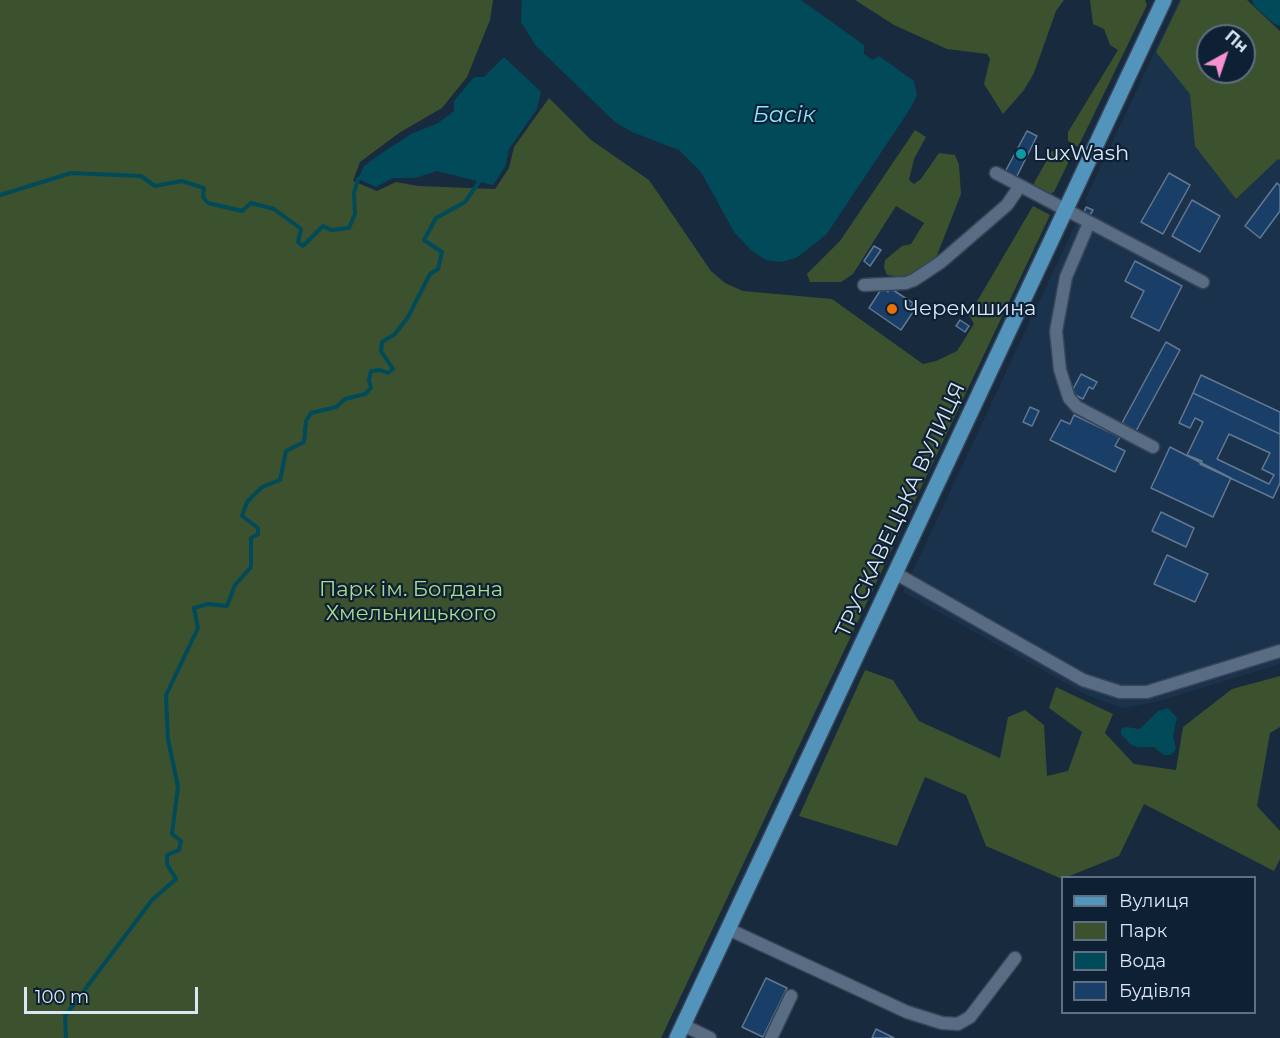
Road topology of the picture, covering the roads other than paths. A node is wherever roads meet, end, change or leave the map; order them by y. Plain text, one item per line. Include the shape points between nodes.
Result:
1 (1164, 0) edge
2 (996, 173) dead end
3 (1020, 186) junction
4 (1064, 210) junction
5 (1089, 223) junction
6 (1203, 282) dead end
7 (864, 285) dead end
8 (1153, 447) dead end
9 (894, 573) junction
10 (1280, 651) edge
11 (728, 929) junction
12 (1015, 957) dead end
13 (791, 996) dead end
14 (680, 1032) edge
15 (710, 1038) edge
16 (771, 1038) edge

1 - 4 main road, ТРУСКАВЕЦЬКА ВУЛИЦЯ
2 - 3 street
3 - 4 street
3 - 7 street via 1007,205 914,280
4 - 5 street
4 - 9 main road, ТРУСКАВЕЦЬКА ВУЛИЦЯ
5 - 6 street
5 - 8 street via 1066,277 1056,331 1060,370 1069,398 1077,407
9 - 10 street via 1083,680 1120,692 1147,692
9 - 11 main road, ТРУСКАВЕЦЬКА ВУЛИЦЯ
11 - 12 street via 907,1012 949,1024 970,1017
11 - 14 main road, ТРУСКАВЕЦЬКА ВУЛИЦЯ
13 - 16 street
14 - 15 street

